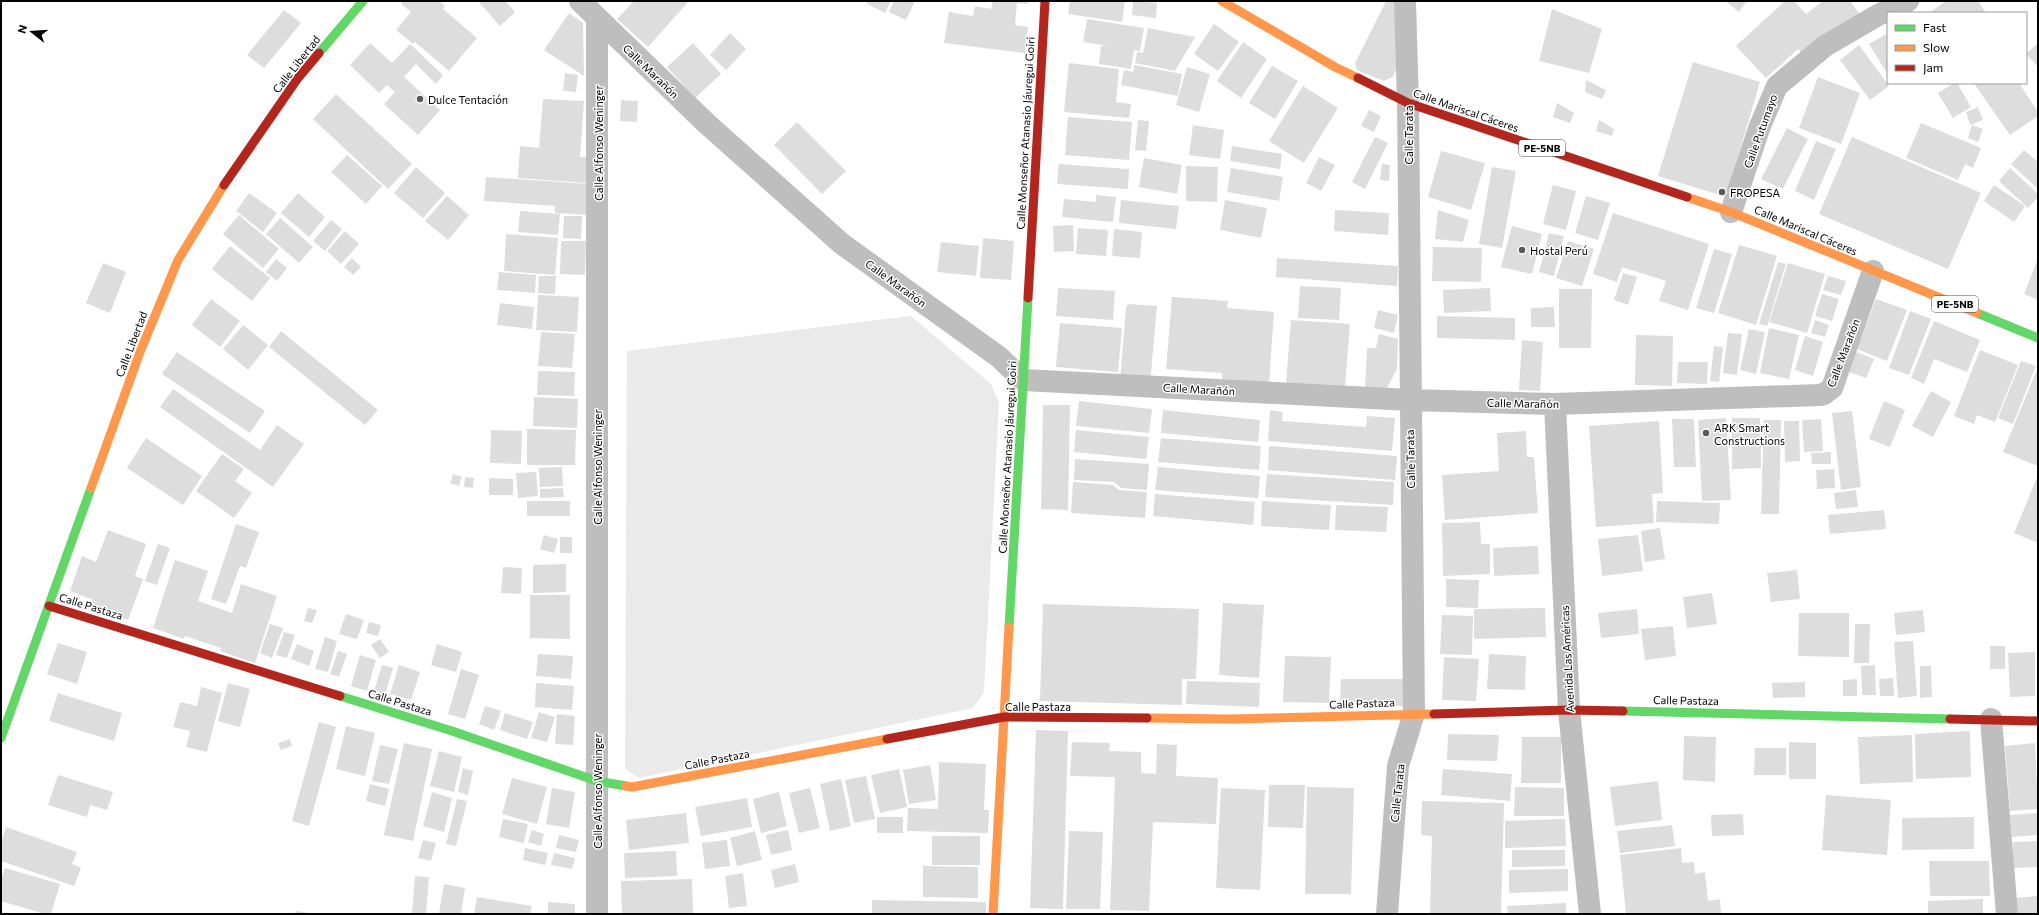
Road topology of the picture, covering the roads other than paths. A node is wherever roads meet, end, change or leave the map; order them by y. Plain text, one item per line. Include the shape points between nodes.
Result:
1 (362, 1) edge
2 (580, 1) edge
3 (1044, 1) edge
4 (1222, 1) edge
5 (1404, 1) edge
6 (1908, 1) edge
7 (1872, 8) edge
8 (597, 20) junction
9 (1408, 103) junction
10 (1731, 212) junction
11 (1873, 271) junction
12 (2038, 338) edge
13 (1023, 380) junction
14 (1410, 400) junction
15 (1554, 404) junction
16 (49, 606) junction
17 (1569, 710) junction
18 (1414, 713) junction
19 (1004, 717) junction
20 (1991, 719) junction
21 (2038, 721) edge
22 (1, 738) edge
23 (597, 782) junction
24 (597, 914) edge
25 (993, 914) edge
26 (1386, 914) edge
27 (1590, 914) edge
28 (2007, 914) edge

1 - 16 main road, Calle Libertad via 298,78 221,190 178,260 140,352
2 - 8 street, Calle Marañón
3 - 13 main road, Calle Monseñor Atanasio Jáuregui Goiri
4 - 9 main road, Calle Mariscal Cáceres / PE-5NB via 1334,66
5 - 9 street, Calle Tarata
6 - 7 street, Calle Putumayo
7 - 10 street, Calle Putumayo via 1777,86 1760,126
8 - 13 street, Calle Marañón via 706,123 842,244 999,358
8 - 23 street, Calle Alfonso Weninger
9 - 10 main road, Calle Mariscal Cáceres / PE-5NB
9 - 14 street, Calle Tarata
10 - 11 main road, Calle Mariscal Cáceres / PE-5NB
11 - 12 main road, PE-5NB
11 - 15 street, Calle Marañón via 1832,388 1824,394
13 - 14 street, Calle Marañón
13 - 19 main road, Calle Monseñor Atanasio Jáuregui Goiri
14 - 15 street, Calle Marañón
14 - 18 street, Calle Tarata
15 - 17 street, Avenida Las Américas
16 - 22 main road, Calle Libertad
16 - 23 main road, Calle Pastaza via 452,731
17 - 18 main road, Calle Pastaza
17 - 20 main road, Calle Pastaza
17 - 27 street, Avenida Las Américas
18 - 19 main road, Calle Pastaza via 1232,719
18 - 26 street, Calle Tarata via 1398,766
19 - 23 main road, Calle Pastaza via 632,787
19 - 25 main road, Calle Monseñor Atanasio Jáuregui Goiri
20 - 21 main road, Calle Pastaza
20 - 28 street
23 - 24 street, Calle Alfonso Weninger

